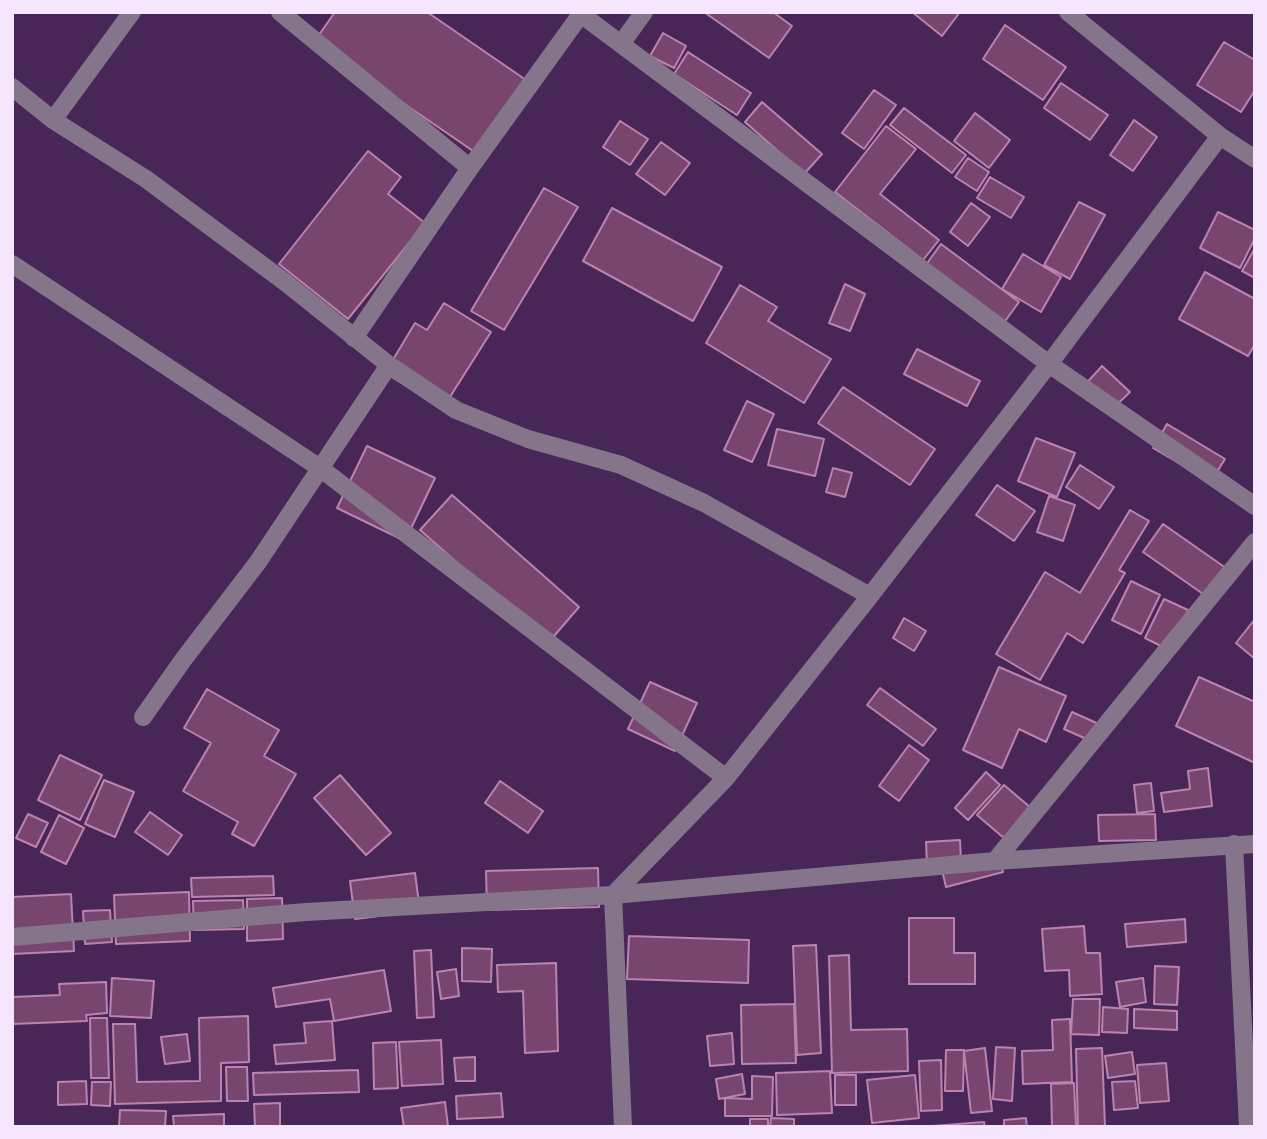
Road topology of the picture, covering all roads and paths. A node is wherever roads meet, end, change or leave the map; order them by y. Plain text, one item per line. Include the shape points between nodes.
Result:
1 (132, 12) edge
2 (280, 12) edge
3 (644, 12) edge
4 (1068, 12) edge
5 (580, 13) edge
6 (621, 44) junction
7 (12, 87) edge
8 (53, 120) junction
9 (1220, 136) junction
10 (1255, 159) edge
11 (470, 168) junction
12 (12, 264) edge
13 (354, 338) junction
14 (1049, 364) junction
15 (389, 365) junction
16 (320, 468) junction
17 (1255, 506) edge
18 (1255, 542) edge
19 (870, 596) junction
20 (143, 717) dead end
21 (726, 778) junction
22 (1234, 844) junction
23 (1255, 844) edge
24 (995, 861) junction
25 (612, 895) junction
26 (12, 937) edge
27 (623, 1127) edge
28 (1248, 1127) edge

1 - 8 street
2 - 11 street
3 - 6 street
4 - 9 street
5 - 6 street
5 - 11 street
6 - 14 street
7 - 8 street
8 - 13 street via 146,178
9 - 10 street
9 - 14 street
11 - 13 street
12 - 16 street
13 - 15 street
14 - 17 street
14 - 19 street
15 - 16 street
15 - 19 street via 456,410 528,439 621,465 704,503
16 - 20 street via 258,562
16 - 21 street
18 - 24 street
19 - 21 street
21 - 25 street
22 - 23 street
22 - 24 street
22 - 28 street
24 - 25 street
25 - 26 street via 306,912
25 - 27 street

